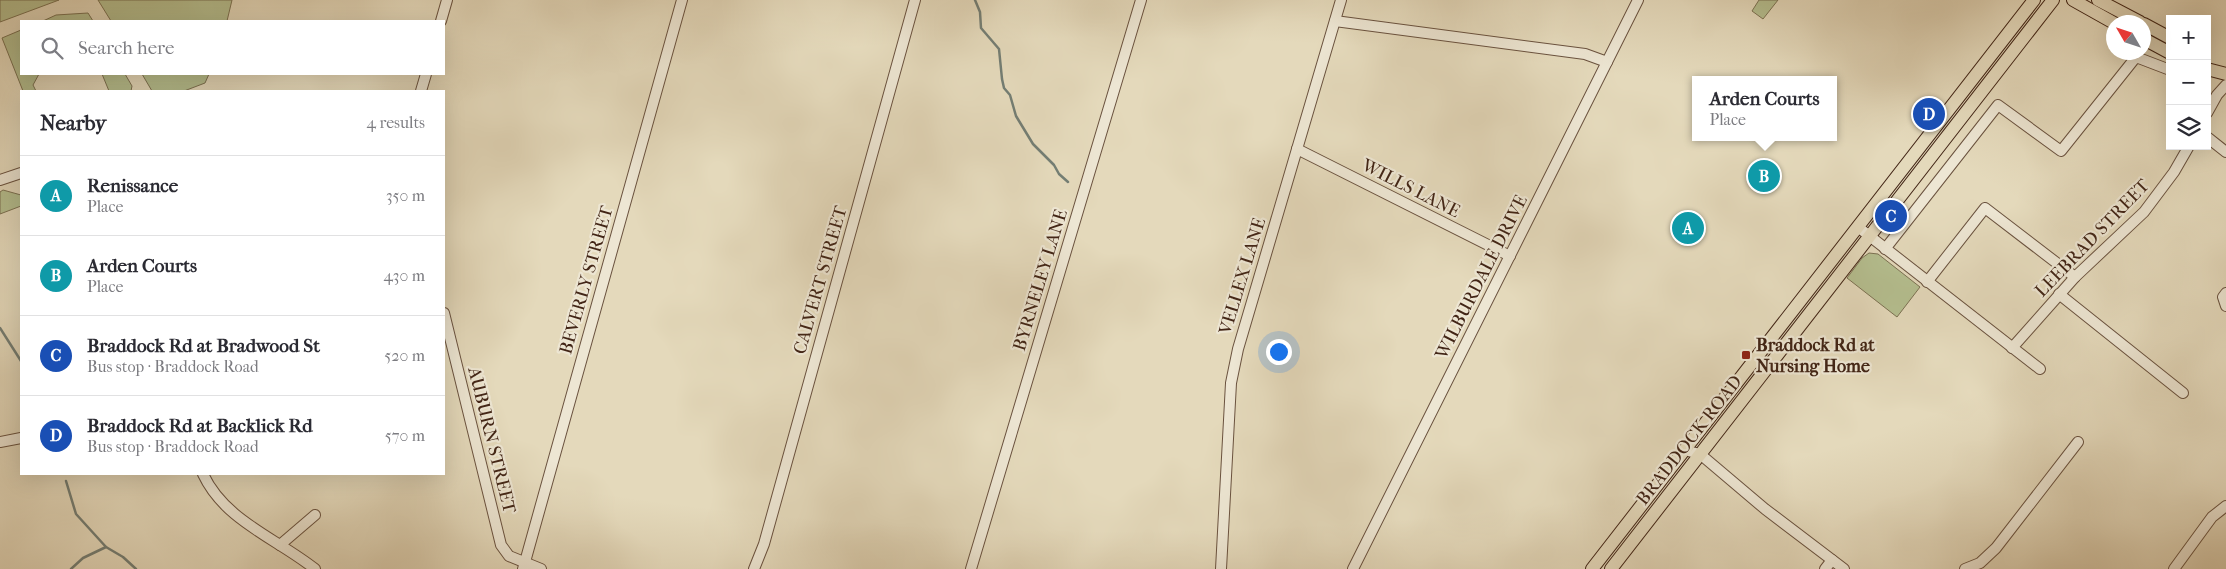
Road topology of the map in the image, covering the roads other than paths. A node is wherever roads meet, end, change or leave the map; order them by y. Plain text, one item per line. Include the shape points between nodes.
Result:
1 (447, 0) edge
2 (682, 0) edge
3 (915, 0) edge
4 (1141, 0) edge
5 (1341, 0) edge
6 (1638, 0) edge
7 (2034, 0) edge
8 (2053, 0) edge
9 (2073, 0) edge
10 (2098, 0) edge
11 (2127, 15) edge
12 (2106, 19) edge
13 (441, 20) edge
14 (1334, 21) junction
15 (2151, 28) edge
16 (2166, 36) edge
17 (2151, 43) edge
18 (2166, 51) edge
19 (2209, 60) edge
20 (1607, 62) junction
21 (2166, 68) edge
22 (2217, 71) edge
23 (426, 75) edge
24 (2226, 85) edge
25 (421, 90) edge
26 (2211, 91) edge
27 (2217, 95) junction
28 (2211, 106) edge
29 (2211, 140) edge
30 (1297, 149) junction
31 (2187, 150) edge
32 (2226, 152) edge
33 (20, 172) edge
34 (0, 180) edge
35 (1858, 227) junction
36 (1869, 236) junction
37 (1885, 249) junction
38 (1510, 256) junction
39 (2074, 277) junction
40 (1927, 282) junction
41 (2226, 292) edge
42 (2059, 294) junction
43 (2226, 306) edge
44 (445, 316) edge
45 (2012, 348) junction
46 (2040, 369) dead end
47 (2183, 393) dead end
48 (20, 438) edge
49 (0, 442) edge
50 (2078, 442) dead end
51 (1684, 450) junction
52 (1700, 454) junction
53 (204, 475) edge
54 (2223, 508) edge
55 (315, 515) dead end
56 (280, 545) junction
57 (1832, 560) junction
58 (523, 566) edge
59 (315, 569) edge
60 (541, 569) edge
61 (754, 569) edge
62 (971, 569) edge
63 (1221, 569) edge
64 (1353, 569) edge
65 (1592, 569) edge
66 (1611, 569) edge
67 (1825, 569) edge
68 (1844, 569) edge
69 (1965, 569) edge
70 (2174, 569) edge

1 - 13 street
2 - 58 street, BEVERLY STREET
3 - 61 street, CALVERT STREET via 764,544
4 - 62 street, BYRNELEY LANE
5 - 14 street, VELLEX LANE
6 - 20 street, WILBURDALE DRIVE
7 - 35 main road, BRADDOCK ROAD
8 - 36 main road, BRADDOCK ROAD
9 - 12 main road
10 - 11 main road
14 - 20 street via 1585,54
14 - 30 street, VELLEX LANE
15 - 16 main road
17 - 18 main road
19 - 22 main road
20 - 38 street, WILBURDALE DRIVE
21 - 37 street via 2136,56 2061,151 1998,105
23 - 25 street
24 - 27 street
26 - 27 street
27 - 28 street
29 - 32 street
30 - 38 street, WILLS LANE
30 - 63 street, VELLEX LANE via 1232,374
31 - 39 street, LEEBRAD STREET via 2144,212
33 - 34 street
35 - 36 street
35 - 51 main road, BRADDOCK ROAD
36 - 37 street
36 - 52 main road, BRADDOCK ROAD
37 - 40 street
38 - 64 street, WILBURDALE DRIVE
39 - 40 street via 1985,208
39 - 42 street, LEEBRAD STREET
40 - 45 street
41 - 43 street via 2223,297
42 - 45 street, LEEBRAD STREET
42 - 47 street
44 - 58 street, AUBURN STREET via 501,545 508,556
45 - 46 street
48 - 49 street
50 - 69 street via 1996,548 1980,563
51 - 52 street
51 - 65 main road, BRADDOCK ROAD
52 - 57 street
52 - 66 main road, BRADDOCK ROAD
53 - 56 street via 225,506
54 - 70 street
55 - 56 street
56 - 59 street
57 - 67 street
57 - 68 street
58 - 60 street

